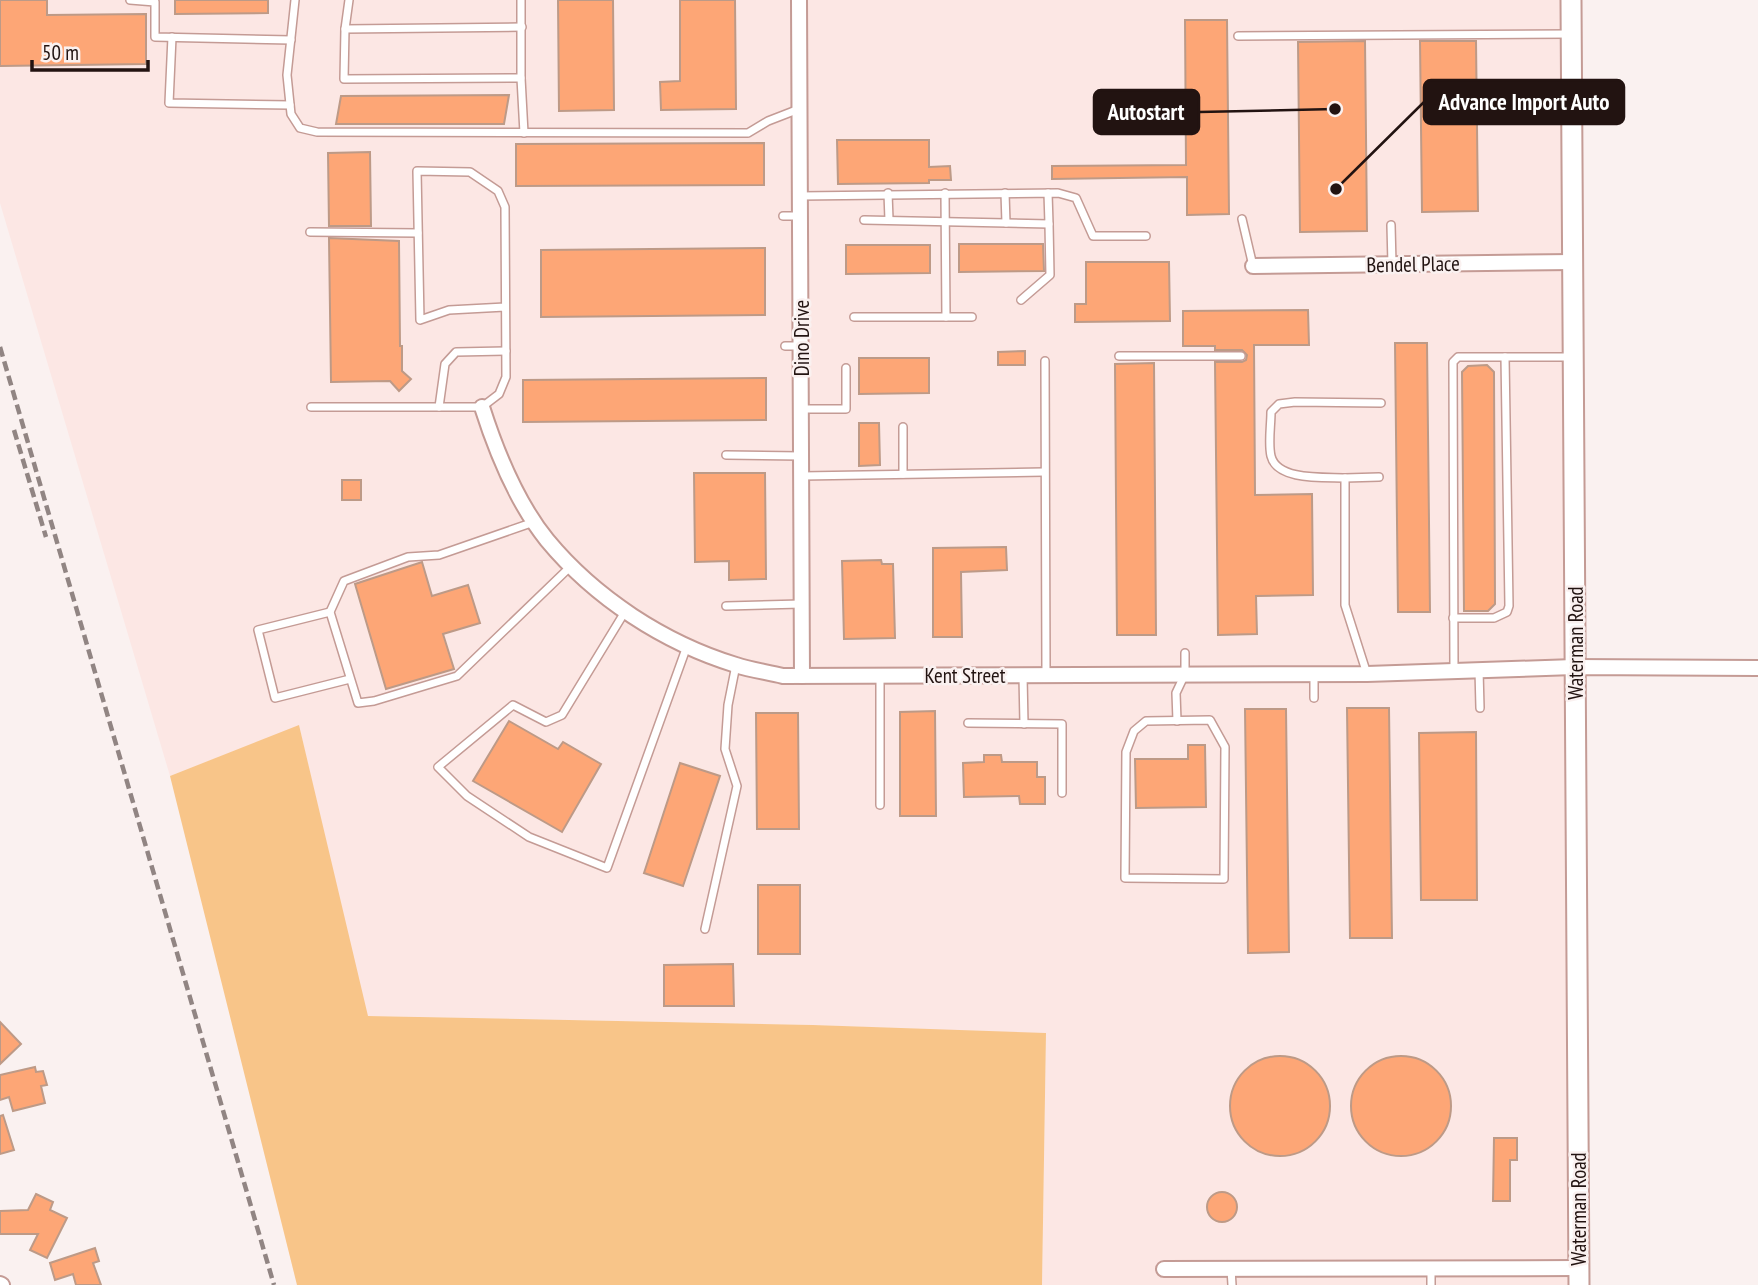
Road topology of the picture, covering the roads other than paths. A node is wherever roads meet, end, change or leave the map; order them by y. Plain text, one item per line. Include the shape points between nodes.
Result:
1 (130, 0) edge
2 (295, 0) edge
3 (349, 0) edge
4 (521, 0) edge
5 (799, 0) edge
6 (1572, 0) edge
7 (522, 27) junction
8 (345, 29) junction
9 (1572, 33) junction
10 (1238, 36) dead end
11 (172, 37) junction
12 (291, 40) junction
13 (521, 78) junction
14 (290, 105) junction
15 (800, 108) junction
16 (524, 132) junction
17 (1048, 192) junction
18 (888, 193) junction
19 (945, 193) junction
20 (1005, 193) junction
21 (800, 196) junction
22 (783, 216) dead end
23 (800, 216) junction
24 (1242, 219) dead end
25 (864, 220) dead end
26 (889, 220) junction
27 (945, 222) junction
28 (1006, 223) junction
29 (1048, 224) junction
30 (1391, 225) dead end
31 (310, 232) dead end
32 (418, 233) junction
33 (1146, 236) dead end
34 (1573, 262) junction
35 (1392, 264) junction
36 (1253, 266) joint
37 (1021, 300) dead end
38 (505, 307) junction
39 (854, 317) dead end
40 (946, 317) junction
41 (972, 317) dead end
42 (785, 346) dead end
43 (801, 346) junction
44 (506, 351) junction
45 (1119, 356) dead end
46 (1241, 356) dead end
47 (1505, 358) junction
48 (1573, 358) junction
49 (1045, 361) dead end
50 (846, 368) dead end
51 (1381, 403) dead end
52 (311, 407) dead end
53 (439, 407) junction
54 (482, 407) junction
55 (802, 409) junction
56 (904, 427) dead end
57 (726, 455) dead end
58 (802, 456) junction
59 (1044, 472) junction
60 (903, 474) junction
61 (802, 476) junction
62 (1379, 477) dead end
63 (1345, 478) junction
64 (535, 521) junction
65 (571, 566) junction
66 (802, 604) junction
67 (726, 606) dead end
68 (626, 610) junction
69 (330, 612) junction
70 (1454, 618) junction
71 (687, 645) junction
72 (1185, 653) dead end
73 (736, 666) junction
74 (1574, 667) junction
75 (1758, 668) edge
76 (1454, 670) junction
77 (1479, 670) junction
78 (1185, 674) junction
79 (1314, 674) junction
80 (1367, 674) junction
81 (1023, 675) junction
82 (1046, 675) junction
83 (802, 676) junction
84 (880, 676) junction
85 (350, 679) junction
86 (1314, 698) dead end
87 (1480, 708) dead end
88 (1177, 721) junction
89 (968, 723) dead end
90 (1024, 724) junction
91 (1062, 793) dead end
92 (880, 805) dead end
93 (705, 929) dead end
94 (1431, 1268) junction
95 (1164, 1269) dead end
96 (1231, 1269) junction
97 (1578, 1276) edge
98 (1232, 1285) edge
99 (1431, 1285) edge

1 - 11 lane via 155,2 155,37
2 - 12 lane
3 - 8 lane
4 - 7 lane
5 - 15 street, Dino Drive
6 - 9 main road, Waterman Road
7 - 8 lane
7 - 13 lane
8 - 13 lane via 344,79
9 - 10 lane
9 - 34 main road, Waterman Road
11 - 12 lane
11 - 14 lane via 169,103
12 - 14 lane
13 - 16 lane
14 - 16 lane via 300,128 317,132
15 - 16 lane via 748,132
15 - 21 street, Dino Drive
17 - 20 lane
17 - 29 lane
17 - 33 lane via 1076,198 1093,236
18 - 19 lane
18 - 21 lane
18 - 26 lane
19 - 20 lane
19 - 27 lane
20 - 28 lane
21 - 23 street, Dino Drive
22 - 23 lane
23 - 43 street, Dino Drive
24 - 36 lane
25 - 26 lane
26 - 27 lane
27 - 28 lane
27 - 40 lane
28 - 29 lane
29 - 37 lane via 1050,275
30 - 35 lane
31 - 32 lane
32 - 38 lane via 420,320 449,310
32 - 38 lane via 417,171 470,172 498,191 505,207
34 - 35 street, Bendel Place
34 - 48 main road, Waterman Road
35 - 36 street, Bendel Place
38 - 44 lane
39 - 40 lane
40 - 41 lane
42 - 43 lane
43 - 55 street, Dino Drive
44 - 53 lane via 456,352 445,364
44 - 54 lane via 506,377 499,394
45 - 46 lane
47 - 48 lane
47 - 70 lane via 1509,606 1494,618
47 - 70 lane via 1458,358 1453,362
48 - 74 main road, Waterman Road
49 - 59 lane
50 - 55 lane via 846,409
51 - 63 lane via 1295,401 1279,404 1271,412 1271,458 1279,468 1293,475
52 - 53 lane
53 - 54 lane
54 - 64 street, Kent Street via 508,475
55 - 58 street, Dino Drive
56 - 60 lane
57 - 58 lane
58 - 61 street, Dino Drive
59 - 60 lane
59 - 82 lane
60 - 61 lane
61 - 66 street, Dino Drive
62 - 63 lane
63 - 80 lane via 1345,605
64 - 65 street, Kent Street
64 - 69 lane via 439,555 408,557 344,581
65 - 68 street, Kent Street
65 - 85 lane via 457,676 358,703
66 - 67 lane
66 - 83 street, Dino Drive
68 - 71 street, Kent Street
68 - 71 lane via 562,715 546,722 513,705 438,767 467,796 528,837 607,867
69 - 85 lane
69 - 85 lane via 258,630 275,698
70 - 76 lane
71 - 73 street, Kent Street
72 - 78 lane
73 - 83 street, Kent Street
73 - 93 lane via 725,749 737,786
74 - 75 street, Kent Street
74 - 77 street, Kent Street
74 - 97 main road, Waterman Road
76 - 77 street, Kent Street
76 - 80 street, Kent Street
77 - 87 lane
78 - 79 street, Kent Street
78 - 82 street, Kent Street
78 - 88 lane via 1176,693
79 - 80 street, Kent Street
79 - 86 lane
81 - 82 street, Kent Street
81 - 84 street, Kent Street
81 - 90 lane
83 - 84 street, Kent Street
84 - 92 lane
88 - 88 lane via 1210,720 1225,747 1224,879 1125,878 1126,752 1134,731 1146,722
89 - 90 lane
90 - 91 lane via 1062,724
94 - 96 street
94 - 97 street
94 - 99 lane
95 - 96 street
96 - 98 lane

